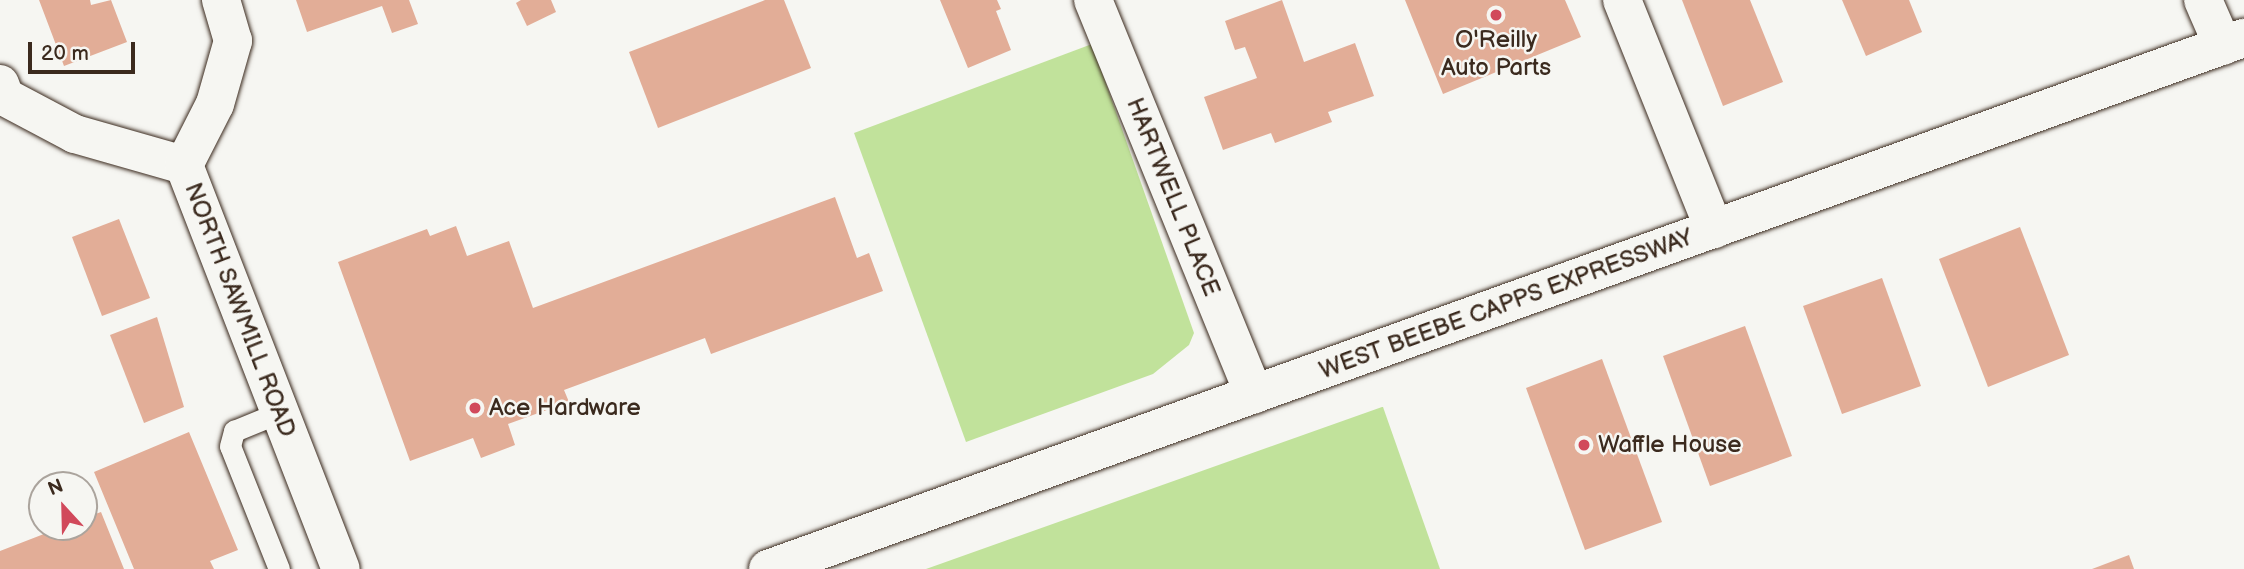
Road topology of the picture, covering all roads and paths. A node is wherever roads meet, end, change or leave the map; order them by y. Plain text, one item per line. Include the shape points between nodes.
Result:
1 (221, 0) edge
2 (1093, 0) edge
3 (1622, 0) edge
4 (2203, 0) edge
5 (2233, 42) edge
6 (0, 84) edge
7 (184, 165) junction
8 (1714, 229) junction
9 (1254, 394) junction
10 (280, 412) junction
11 (279, 569) edge
12 (341, 569) edge
13 (768, 569) edge

1 - 7 street via 233,41 215,104
2 - 9 street, HARTWELL PLACE
3 - 8 street
4 - 5 street
5 - 8 street, WEST BEEBE CAPPS EXPRESSWAY
6 - 7 street, NORTH SAWMILL ROAD via 5,97 75,134
7 - 10 street, NORTH SAWMILL ROAD
8 - 9 street, WEST BEEBE CAPPS EXPRESSWAY
9 - 13 street, WEST BEEBE CAPPS EXPRESSWAY
10 - 11 lane via 234,431 230,446
10 - 12 street, NORTH SAWMILL ROAD

